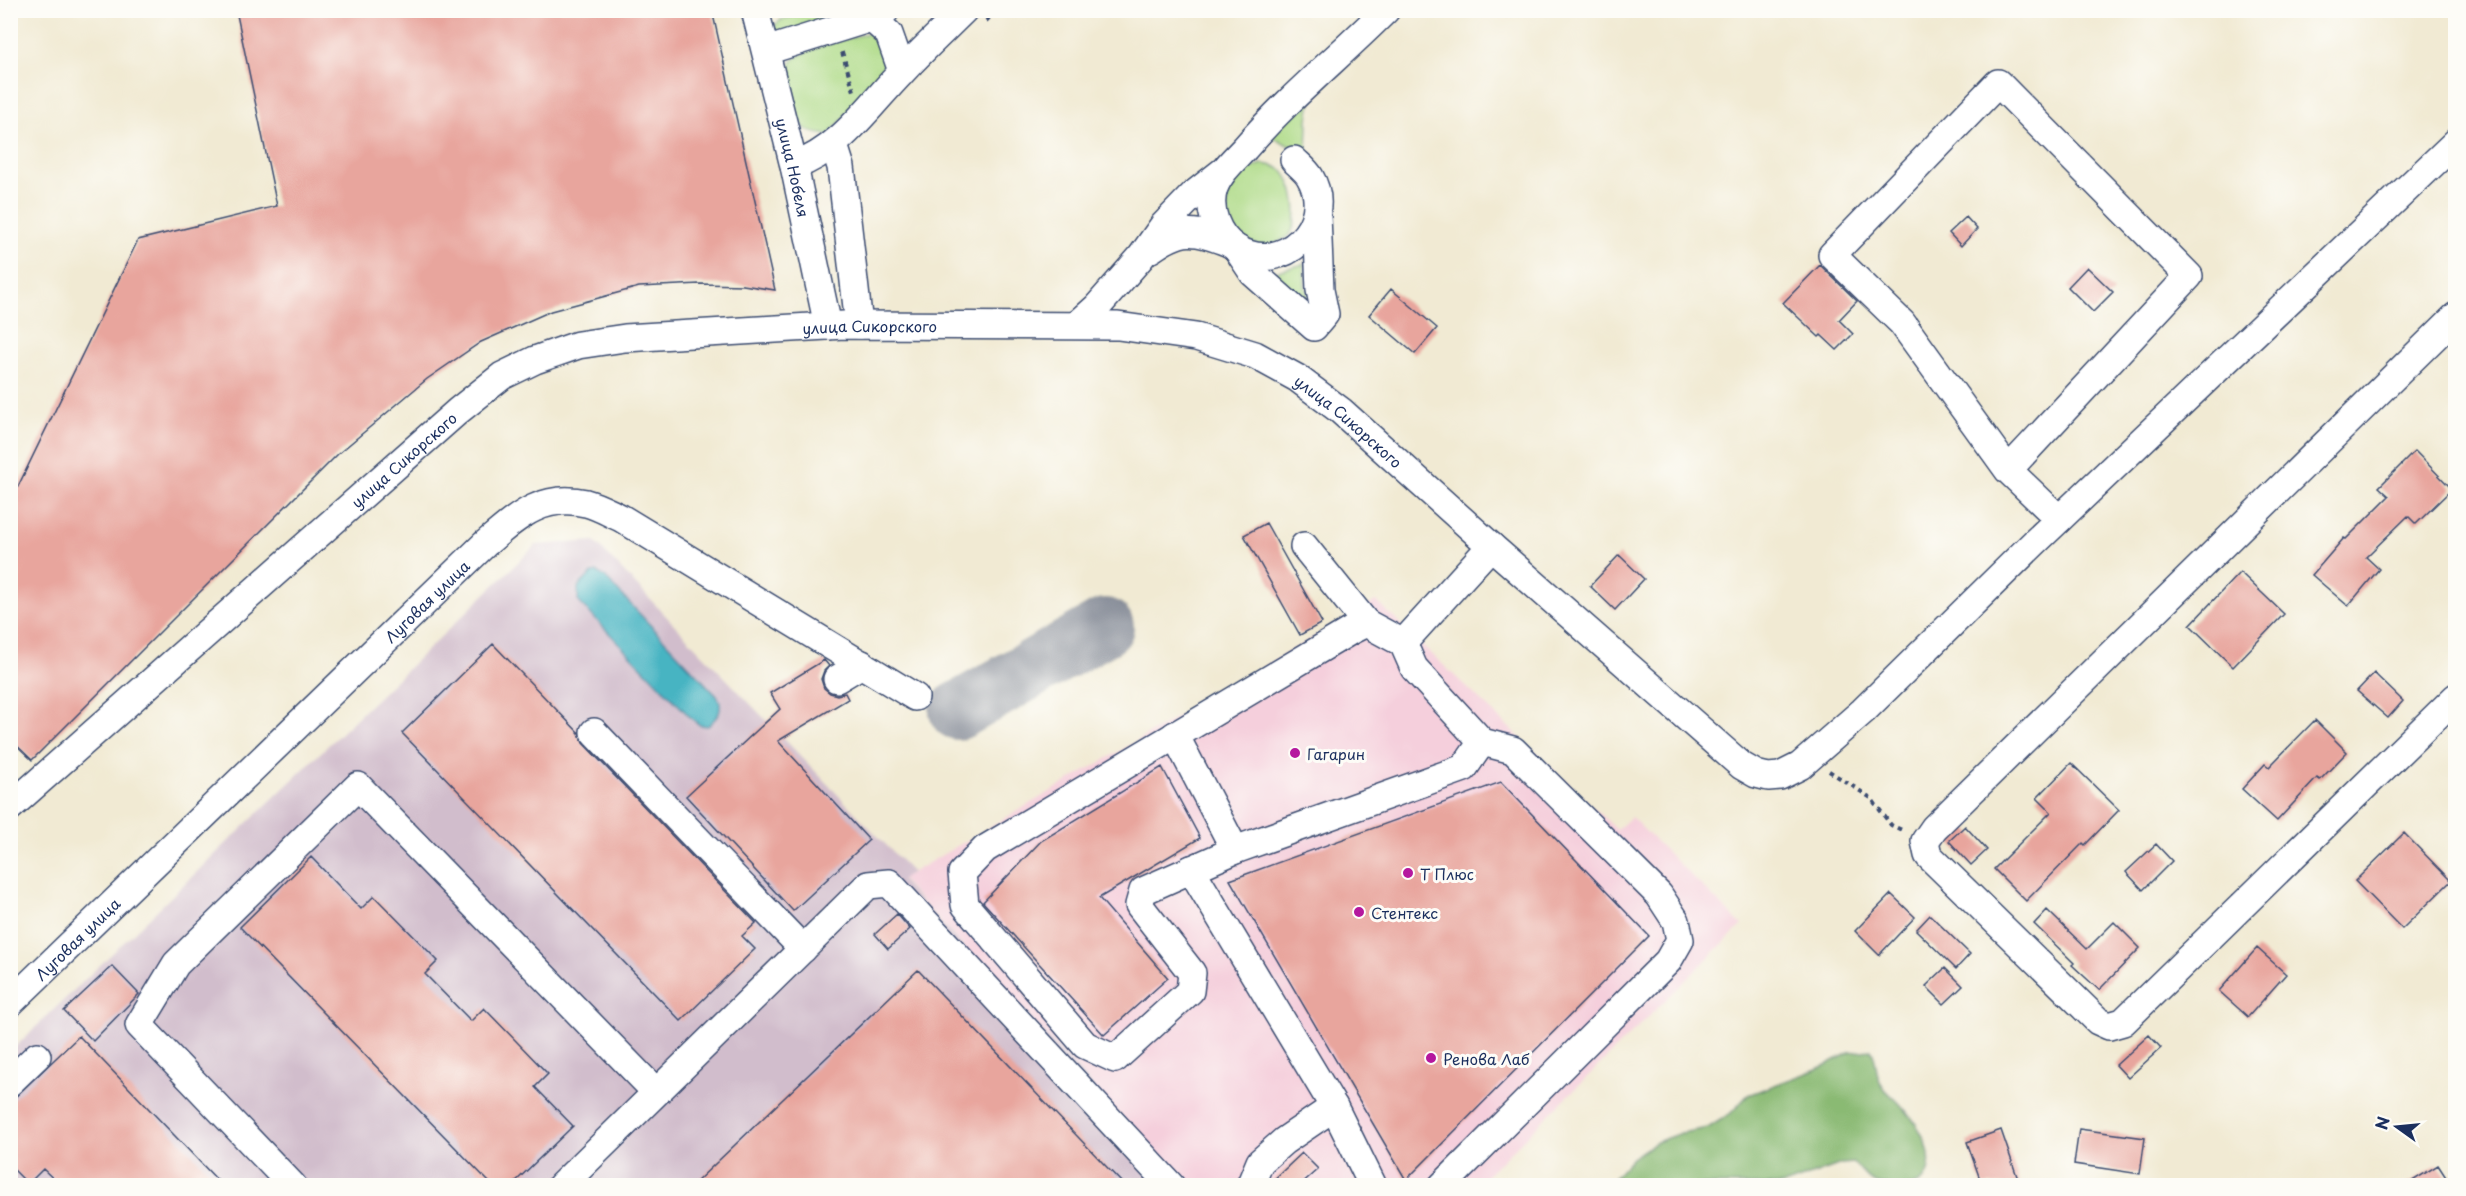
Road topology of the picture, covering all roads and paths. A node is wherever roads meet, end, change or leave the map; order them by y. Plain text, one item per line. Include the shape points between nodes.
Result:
1 (997, 10) edge
2 (1386, 10) edge
3 (755, 11) edge
4 (878, 14) edge
5 (972, 19) edge
6 (835, 29) junction
7 (766, 51) junction
8 (902, 71) junction
9 (865, 111) junction
10 (2456, 142) edge
11 (834, 145) junction
12 (1294, 160) dead end
13 (794, 166) junction
14 (1224, 171) junction
15 (1317, 213) junction
16 (1233, 246) junction
17 (1141, 257) junction
18 (2456, 316) edge
19 (859, 325) junction
20 (1077, 325) junction
21 (828, 326) junction
22 (2008, 470) junction
23 (2059, 519) junction
24 (1304, 546) dead end
25 (1491, 546) junction
26 (1366, 623) junction
27 (1403, 643) junction
28 (862, 664) junction
29 (837, 679) dead end
30 (915, 697) dead end
31 (2456, 697) edge
32 (594, 732) dead end
33 (1175, 735) junction
34 (1482, 742) junction
35 (1808, 759) junction
36 (10, 807) edge
37 (1925, 841) junction
38 (1235, 850) junction
39 (1191, 868) junction
40 (803, 949) junction
41 (10, 1004) edge
42 (37, 1056) dead end
43 (10, 1082) edge
44 (656, 1092) junction
45 (1334, 1107) junction
46 (293, 1185) edge
47 (561, 1185) edge
48 (1171, 1185) edge
49 (1250, 1185) edge
50 (1373, 1185) edge
51 (1442, 1185) edge

1 - 5 path
2 - 14 street via 1297,94
3 - 7 street, улица Нобеля
4 - 6 street
4 - 8 street
5 - 8 street
6 - 7 street
6 - 9 path via 857,100
7 - 13 street, улица Нобеля
8 - 9 street
9 - 11 street
10 - 23 street
11 - 13 street
11 - 19 street via 841,166
12 - 15 street via 1309,176 1317,196
13 - 21 street, улица Нобеля
14 - 16 street via 1214,188 1212,208 1217,227
14 - 17 street via 1194,194 1163,226
15 - 16 street via 1309,232 1295,247 1277,256 1256,256
15 - 16 street via 1320,290 1325,314 1314,327 1254,273
16 - 17 street via 1206,234 1185,231 1170,236
17 - 20 street
18 - 37 street
19 - 20 street, улица Сикорского
19 - 21 street, улица Сикорского
20 - 25 street, улица Сикорского via 1118,326 1196,337 1255,355 1297,378 1341,411
21 - 36 street, улица Сикорского via 690,333 578,345 502,376
22 - 22 street via 1902,323 1832,255 1998,83 2189,276
22 - 23 street
23 - 35 street via 1863,711
24 - 26 street
25 - 27 street
25 - 35 street, улица Сикорского via 1742,766 1756,774 1774,777
26 - 27 street
26 - 33 street
27 - 34 street via 1414,668
28 - 29 street
28 - 30 street, Луговая улица
28 - 41 street, Луговая улица via 621,518 585,503 537,505 485,544
31 - 37 street via 2123,1022 2109,1026 2098,1022 1928,855
32 - 40 street
33 - 38 street
33 - 39 street via 985,849 962,873 965,905 1085,1045 1114,1059 1190,991 1192,973 1139,905 1143,891
34 - 38 street via 1464,768
34 - 51 street via 1513,750 1659,895 1676,921 1680,940 1668,961
35 - 37 path via 1871,798 1891,825
38 - 39 street
39 - 45 street
40 - 44 street
40 - 48 street via 868,885 889,883
42 - 43 street
44 - 46 street via 358,786 176,964 139,1025
44 - 47 street
45 - 49 street via 1260,1162
45 - 50 street

